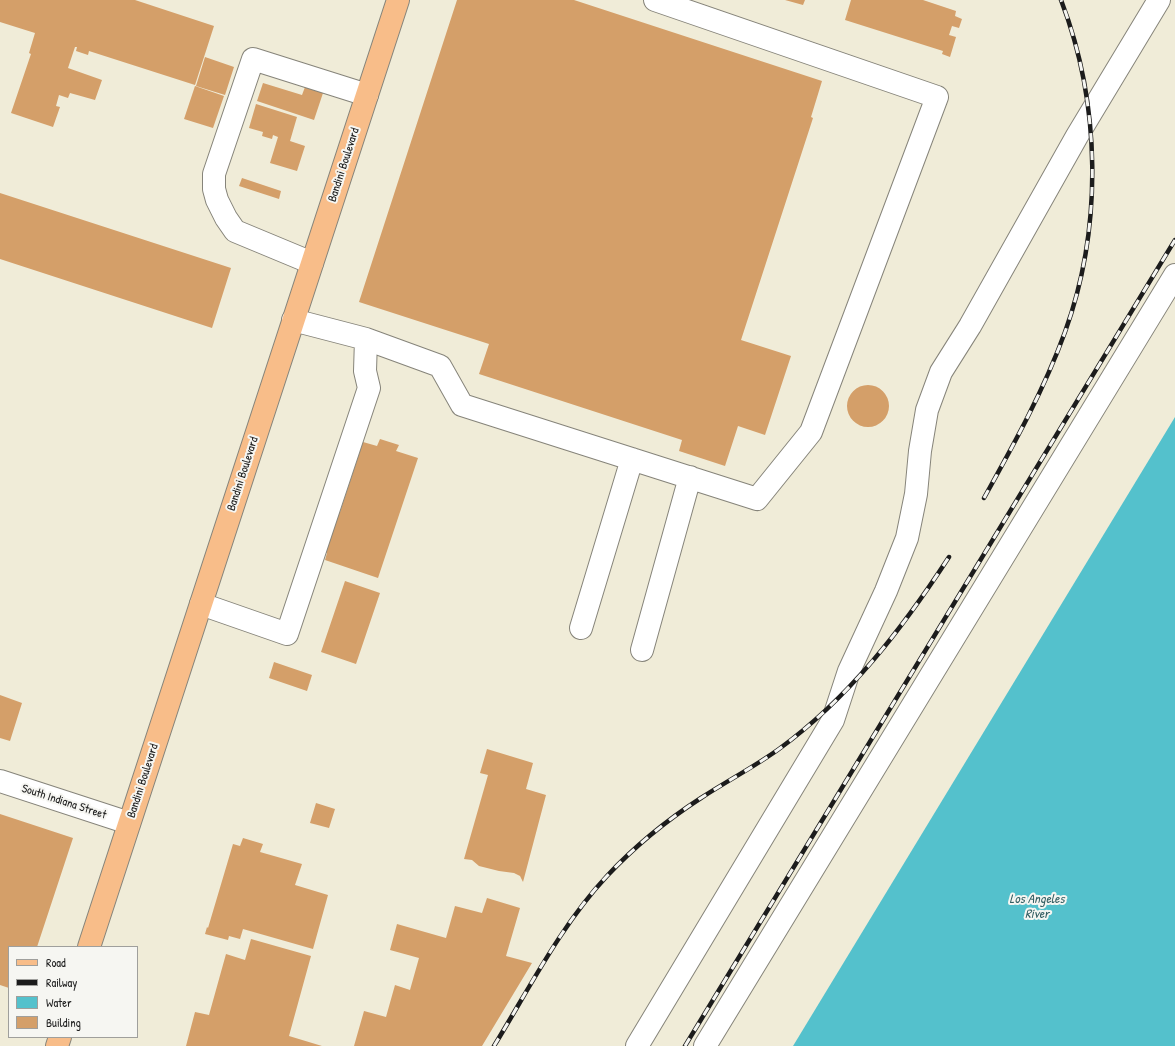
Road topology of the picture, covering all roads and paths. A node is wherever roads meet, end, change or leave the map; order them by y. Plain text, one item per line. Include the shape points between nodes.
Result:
1 (398, 0) edge
2 (655, 0) edge
3 (1160, 0) edge
4 (367, 95) junction
5 (312, 263) junction
6 (1175, 275) edge
7 (293, 320) junction
8 (366, 339) junction
9 (632, 459) junction
10 (690, 478) junction
11 (201, 604) junction
12 (581, 628) dead end
13 (642, 650) dead end
14 (0, 782) edge
15 (129, 823) junction
16 (89, 946) edge
17 (637, 1046) edge
18 (705, 1046) edge

1 - 4 main road, Bandini Boulevard
2 - 10 street via 937,97 811,432 757,499
3 - 17 street via 1077,136 970,326 941,372 927,410 916,494 907,538 849,671 833,720
4 - 5 main road, Bandini Boulevard
4 - 5 street via 253,58 220,152 214,174 214,189 226,218 235,231
5 - 7 main road, Bandini Boulevard
6 - 18 street
7 - 8 street
7 - 11 main road, Bandini Boulevard
8 - 9 street via 440,366 462,405
8 - 11 street via 365,371 369,388 287,634
9 - 10 street
9 - 12 street
10 - 13 street
11 - 15 main road, Bandini Boulevard
14 - 15 street, South Indiana Street
15 - 16 main road, Bandini Boulevard

